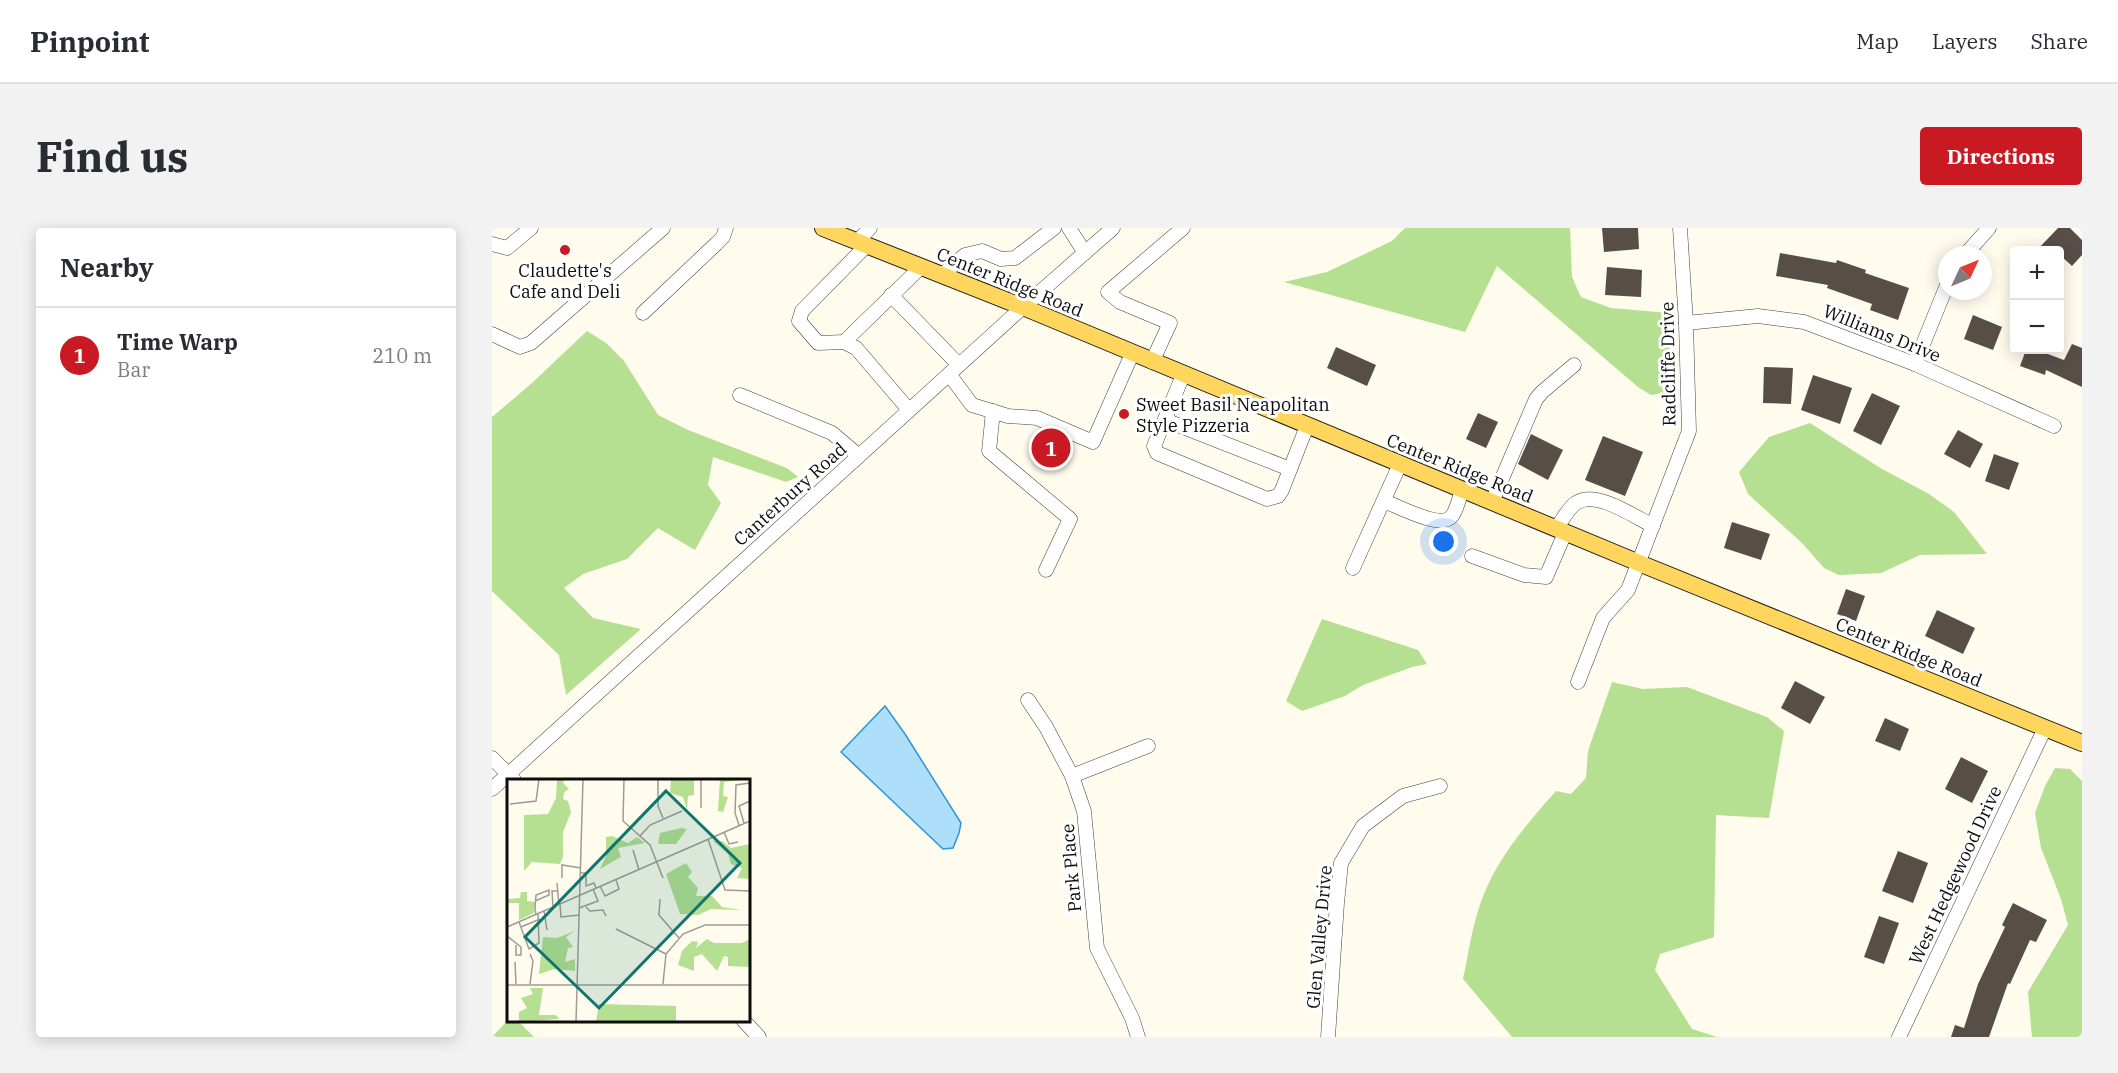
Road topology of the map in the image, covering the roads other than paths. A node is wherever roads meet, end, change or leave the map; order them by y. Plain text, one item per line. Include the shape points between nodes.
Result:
1 (531, 228) edge
2 (663, 228) edge
3 (726, 228) edge
4 (823, 228) edge
5 (870, 228) edge
6 (1054, 228) edge
7 (1070, 228) edge
8 (1113, 228) edge
9 (1183, 228) edge
10 (1680, 228) edge
11 (1989, 228) edge
12 (853, 238) edge
13 (492, 244) edge
14 (1973, 246) edge
15 (1085, 253) junction
16 (921, 267) junction
17 (942, 275) junction
18 (891, 295) junction
19 (1941, 300) edge
20 (1023, 307) junction
21 (644, 314) dead end
22 (1686, 323) junction
23 (492, 334) edge
24 (844, 342) junction
25 (1132, 354) junction
26 (1152, 362) junction
27 (1915, 364) junction
28 (1574, 365) dead end
29 (954, 370) junction
30 (1184, 375) junction
31 (740, 395) dead end
32 (909, 410) junction
33 (993, 411) junction
34 (1165, 420) junction
35 (1307, 426) junction
36 (2054, 426) dead end
37 (859, 456) junction
38 (1400, 464) junction
39 (1290, 469) junction
40 (1462, 490) junction
41 (1384, 501) junction
42 (1492, 502) junction
43 (1653, 526) junction
44 (1561, 531) junction
45 (1472, 556) dead end
46 (1639, 563) junction
47 (1353, 568) dead end
48 (1046, 570) dead end
49 (1578, 682) dead end
50 (1028, 700) dead end
51 (2045, 728) junction
52 (2082, 742) edge
53 (1148, 746) dead end
54 (492, 759) edge
55 (1072, 776) junction
56 (511, 778) edge
57 (507, 780) edge
58 (1440, 786) dead end
59 (492, 789) edge
60 (745, 1022) edge
61 (759, 1037) edge
62 (1138, 1037) edge
63 (1328, 1037) edge
64 (1899, 1037) edge

1 - 13 street via 507,248
2 - 23 street via 531,344 520,346
3 - 21 street via 723,237
4 - 12 main road, Center Ridge Road
5 - 12 street
6 - 17 street via 1015,258 1001,259 982,251 965,255
7 - 15 street
8 - 15 street, Canterbury Road
9 - 26 street via 1108,292 1120,302 1170,323
10 - 22 street, Radcliffe Drive
11 - 14 street
12 - 16 main road, Center Ridge Road
12 - 24 street via 802,310 799,321 818,343
15 - 20 street, Canterbury Road
16 - 17 main road, Center Ridge Road
16 - 18 street
17 - 20 main road, Center Ridge Road
18 - 24 street
18 - 29 street
19 - 27 street
20 - 25 main road, Center Ridge Road
20 - 29 street, Canterbury Road
22 - 27 street, Williams Drive via 1758,316 1804,322
22 - 43 street, Radcliffe Drive via 1689,431
24 - 32 street via 856,348
25 - 26 main road, Center Ridge Road
25 - 33 street via 1093,442 1036,418 1008,417
26 - 30 main road, Center Ridge Road
27 - 36 street, Williams Drive
28 - 42 street via 1536,399
29 - 32 street, Canterbury Road
29 - 33 street via 972,405
30 - 34 street
30 - 35 main road, Center Ridge Road
31 - 37 street via 832,433
32 - 37 street, Canterbury Road
33 - 48 street via 989,451 1070,519
34 - 39 street
34 - 39 street via 1154,446 1157,453 1267,499 1278,496
35 - 38 main road, Center Ridge Road
35 - 39 street
37 - 56 street, Canterbury Road
38 - 40 main road, Center Ridge Road
38 - 41 street
40 - 41 street via 1452,517 1445,520 1427,518
40 - 42 main road, Center Ridge Road
41 - 47 street
42 - 44 main road, Center Ridge Road
43 - 44 street via 1598,498 1576,502
43 - 46 street, Radcliffe Drive
44 - 45 street via 1546,578 1524,575
44 - 46 main road, Center Ridge Road
46 - 49 street, Radcliffe Drive via 1628,590 1603,618
46 - 51 main road, Center Ridge Road
50 - 55 street, Park Place
51 - 52 main road, Center Ridge Road
51 - 64 street, West Hedgewood Drive
53 - 55 street
54 - 56 street
55 - 62 street, Park Place via 1084,811 1097,948
57 - 59 street, Canterbury Road
58 - 63 street, Glen Valley Drive via 1403,796 1362,826 1341,863
60 - 61 street

